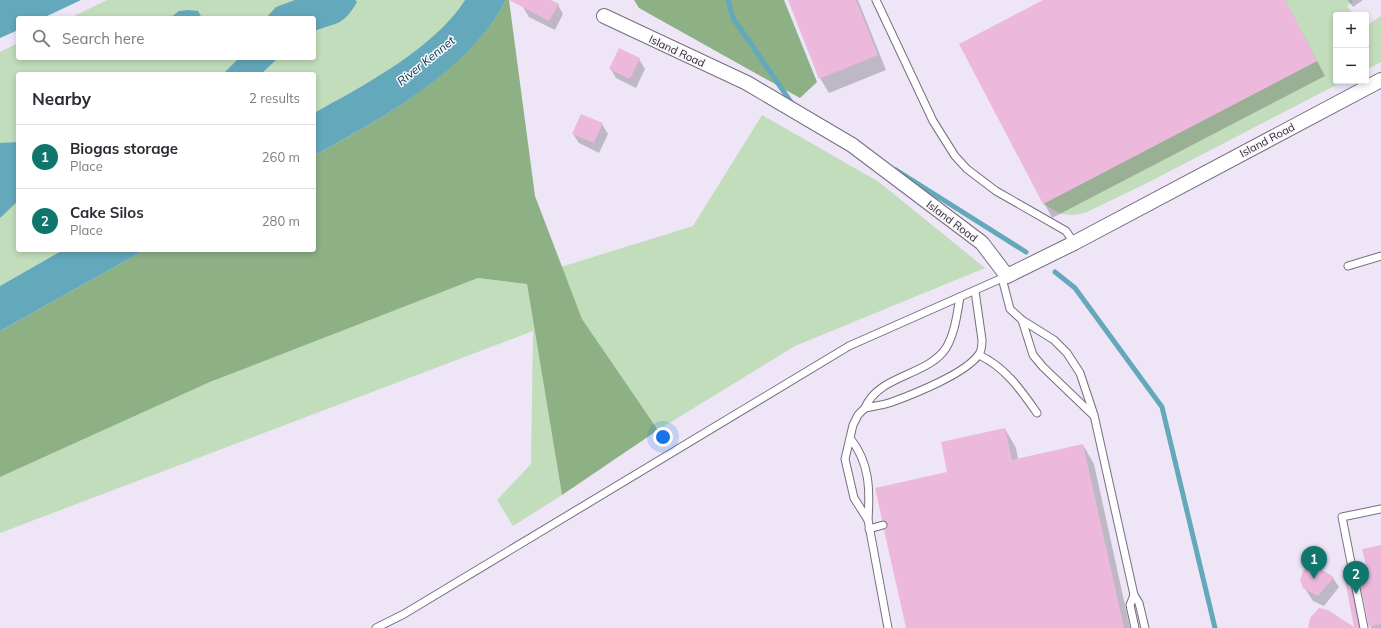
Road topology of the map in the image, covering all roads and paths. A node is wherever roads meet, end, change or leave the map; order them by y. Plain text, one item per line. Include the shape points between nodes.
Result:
1 (876, 0) edge
2 (604, 16) dead end
3 (1381, 80) edge
4 (1074, 243) junction
5 (1381, 256) edge
6 (1348, 266) dead end
7 (1004, 277) junction
8 (975, 291) junction
9 (960, 297) junction
10 (1022, 320) junction
11 (978, 355) junction
12 (865, 408) junction
13 (1038, 413) dead end
14 (1094, 415) junction
15 (850, 438) junction
16 (1381, 509) edge
17 (868, 520) junction
18 (883, 525) dead end
19 (870, 529) junction
20 (1134, 595) junction
21 (376, 628) edge
22 (888, 628) edge
23 (1135, 628) edge
24 (1145, 628) edge
25 (1364, 628) edge

1 - 4 lane via 934,121 955,156 996,192 1066,231
2 - 7 street, Island Road via 747,83 852,145 982,243
3 - 4 street, Island Road
4 - 7 street, Island Road
5 - 6 lane
7 - 8 lane
7 - 10 lane via 1007,302
8 - 9 lane
8 - 11 lane via 982,340
9 - 12 lane via 954,329 945,350 883,388 868,399
9 - 21 lane via 849,346 404,614
10 - 14 lane via 1033,355
10 - 14 lane via 1054,340 1067,353 1080,373
11 - 12 lane via 968,366 949,376 891,402
11 - 13 lane via 987,358 1009,375
12 - 15 lane via 858,415
14 - 20 lane
15 - 17 lane via 861,454 870,487
15 - 17 lane via 845,459 854,498
16 - 25 lane via 1342,517
17 - 19 lane
18 - 19 lane
19 - 22 lane
20 - 23 lane via 1130,605
20 - 24 lane via 1140,603

